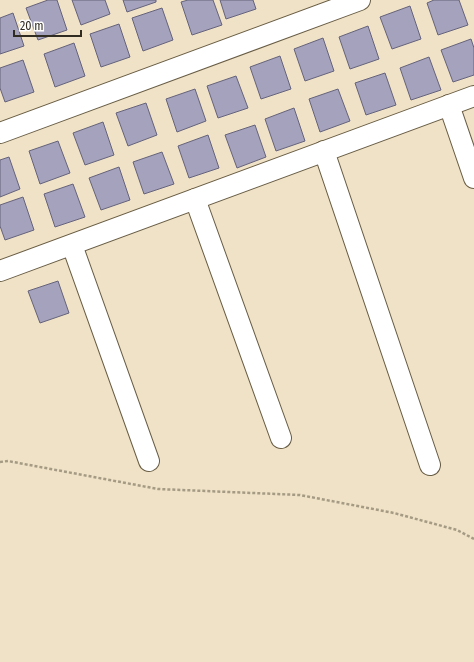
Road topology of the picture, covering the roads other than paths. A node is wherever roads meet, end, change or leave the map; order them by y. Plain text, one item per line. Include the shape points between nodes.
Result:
1 (360, 0) edge
2 (474, 96) edge
3 (449, 105) junction
4 (0, 133) edge
5 (324, 151) junction
6 (474, 178) edge
7 (195, 199) junction
8 (72, 245) junction
9 (0, 271) edge
10 (281, 438) dead end
11 (148, 461) dead end
12 (430, 465) dead end

1 - 4 street
2 - 3 street
3 - 5 street
3 - 6 street
5 - 7 street
5 - 12 street
7 - 8 street
7 - 10 street
8 - 9 street
8 - 11 street

